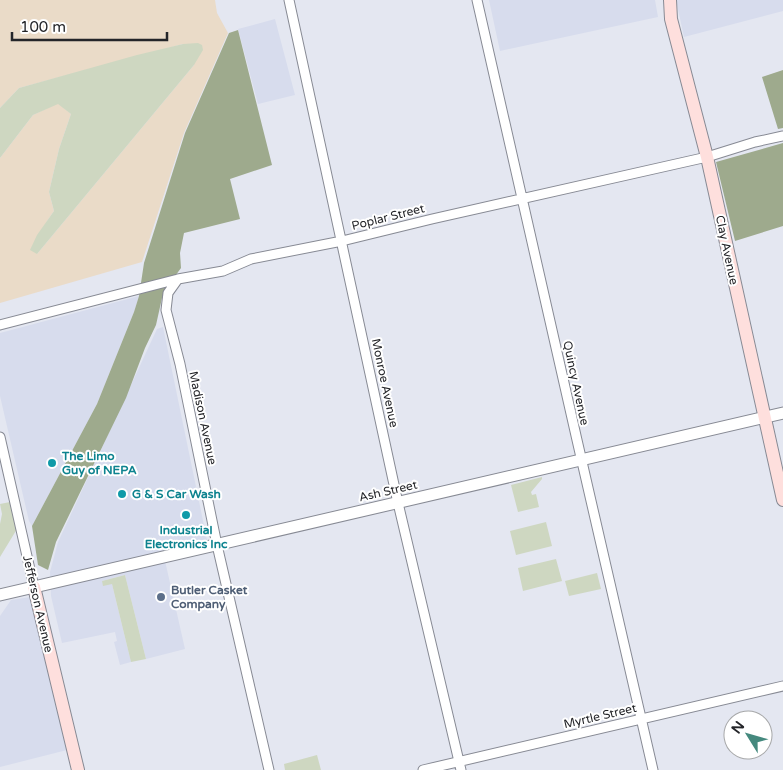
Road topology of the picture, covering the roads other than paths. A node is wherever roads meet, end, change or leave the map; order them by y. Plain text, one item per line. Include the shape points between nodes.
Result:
1 (289, 0) edge
2 (477, 0) edge
3 (670, 0) edge
4 (783, 136) edge
5 (707, 157) junction
6 (524, 198) junction
7 (342, 241) junction
8 (178, 279) junction
9 (0, 325) edge
10 (783, 413) edge
11 (764, 417) junction
12 (0, 438) edge
13 (581, 460) junction
14 (783, 500) edge
15 (398, 503) junction
16 (217, 545) junction
17 (34, 587) junction
18 (0, 595) edge
19 (783, 686) edge
20 (641, 720) junction
21 (460, 766) edge
22 (78, 770) edge
23 (269, 770) edge
24 (422, 770) edge
25 (653, 770) edge

1 - 7 street, Monroe Avenue
2 - 6 street, Quincy Avenue
3 - 5 main road, Clay Avenue via 671,19
4 - 5 street, Poplar Street
5 - 6 street, Poplar Street
5 - 11 main road, Clay Avenue
6 - 7 street, Poplar Street
6 - 13 street, Quincy Avenue
7 - 8 street, Poplar Street via 251,258 223,271
7 - 15 street, Monroe Avenue
8 - 9 street, Poplar Street
8 - 16 street, Madison Avenue via 168,293 166,310
10 - 11 street, Ash Street
11 - 13 street, Ash Street
11 - 14 main road, Clay Avenue
12 - 17 street, Jefferson Avenue
13 - 15 street, Ash Street
13 - 20 street, Quincy Avenue
15 - 16 street, Ash Street
15 - 21 street, Monroe Avenue
16 - 17 street, Ash Street
16 - 23 street, Madison Avenue
17 - 18 street, Ash Street
17 - 22 main road, Jefferson Avenue
19 - 20 street, Myrtle Street
20 - 21 street, Myrtle Street
20 - 25 street, Quincy Avenue
21 - 24 street, Myrtle Street

